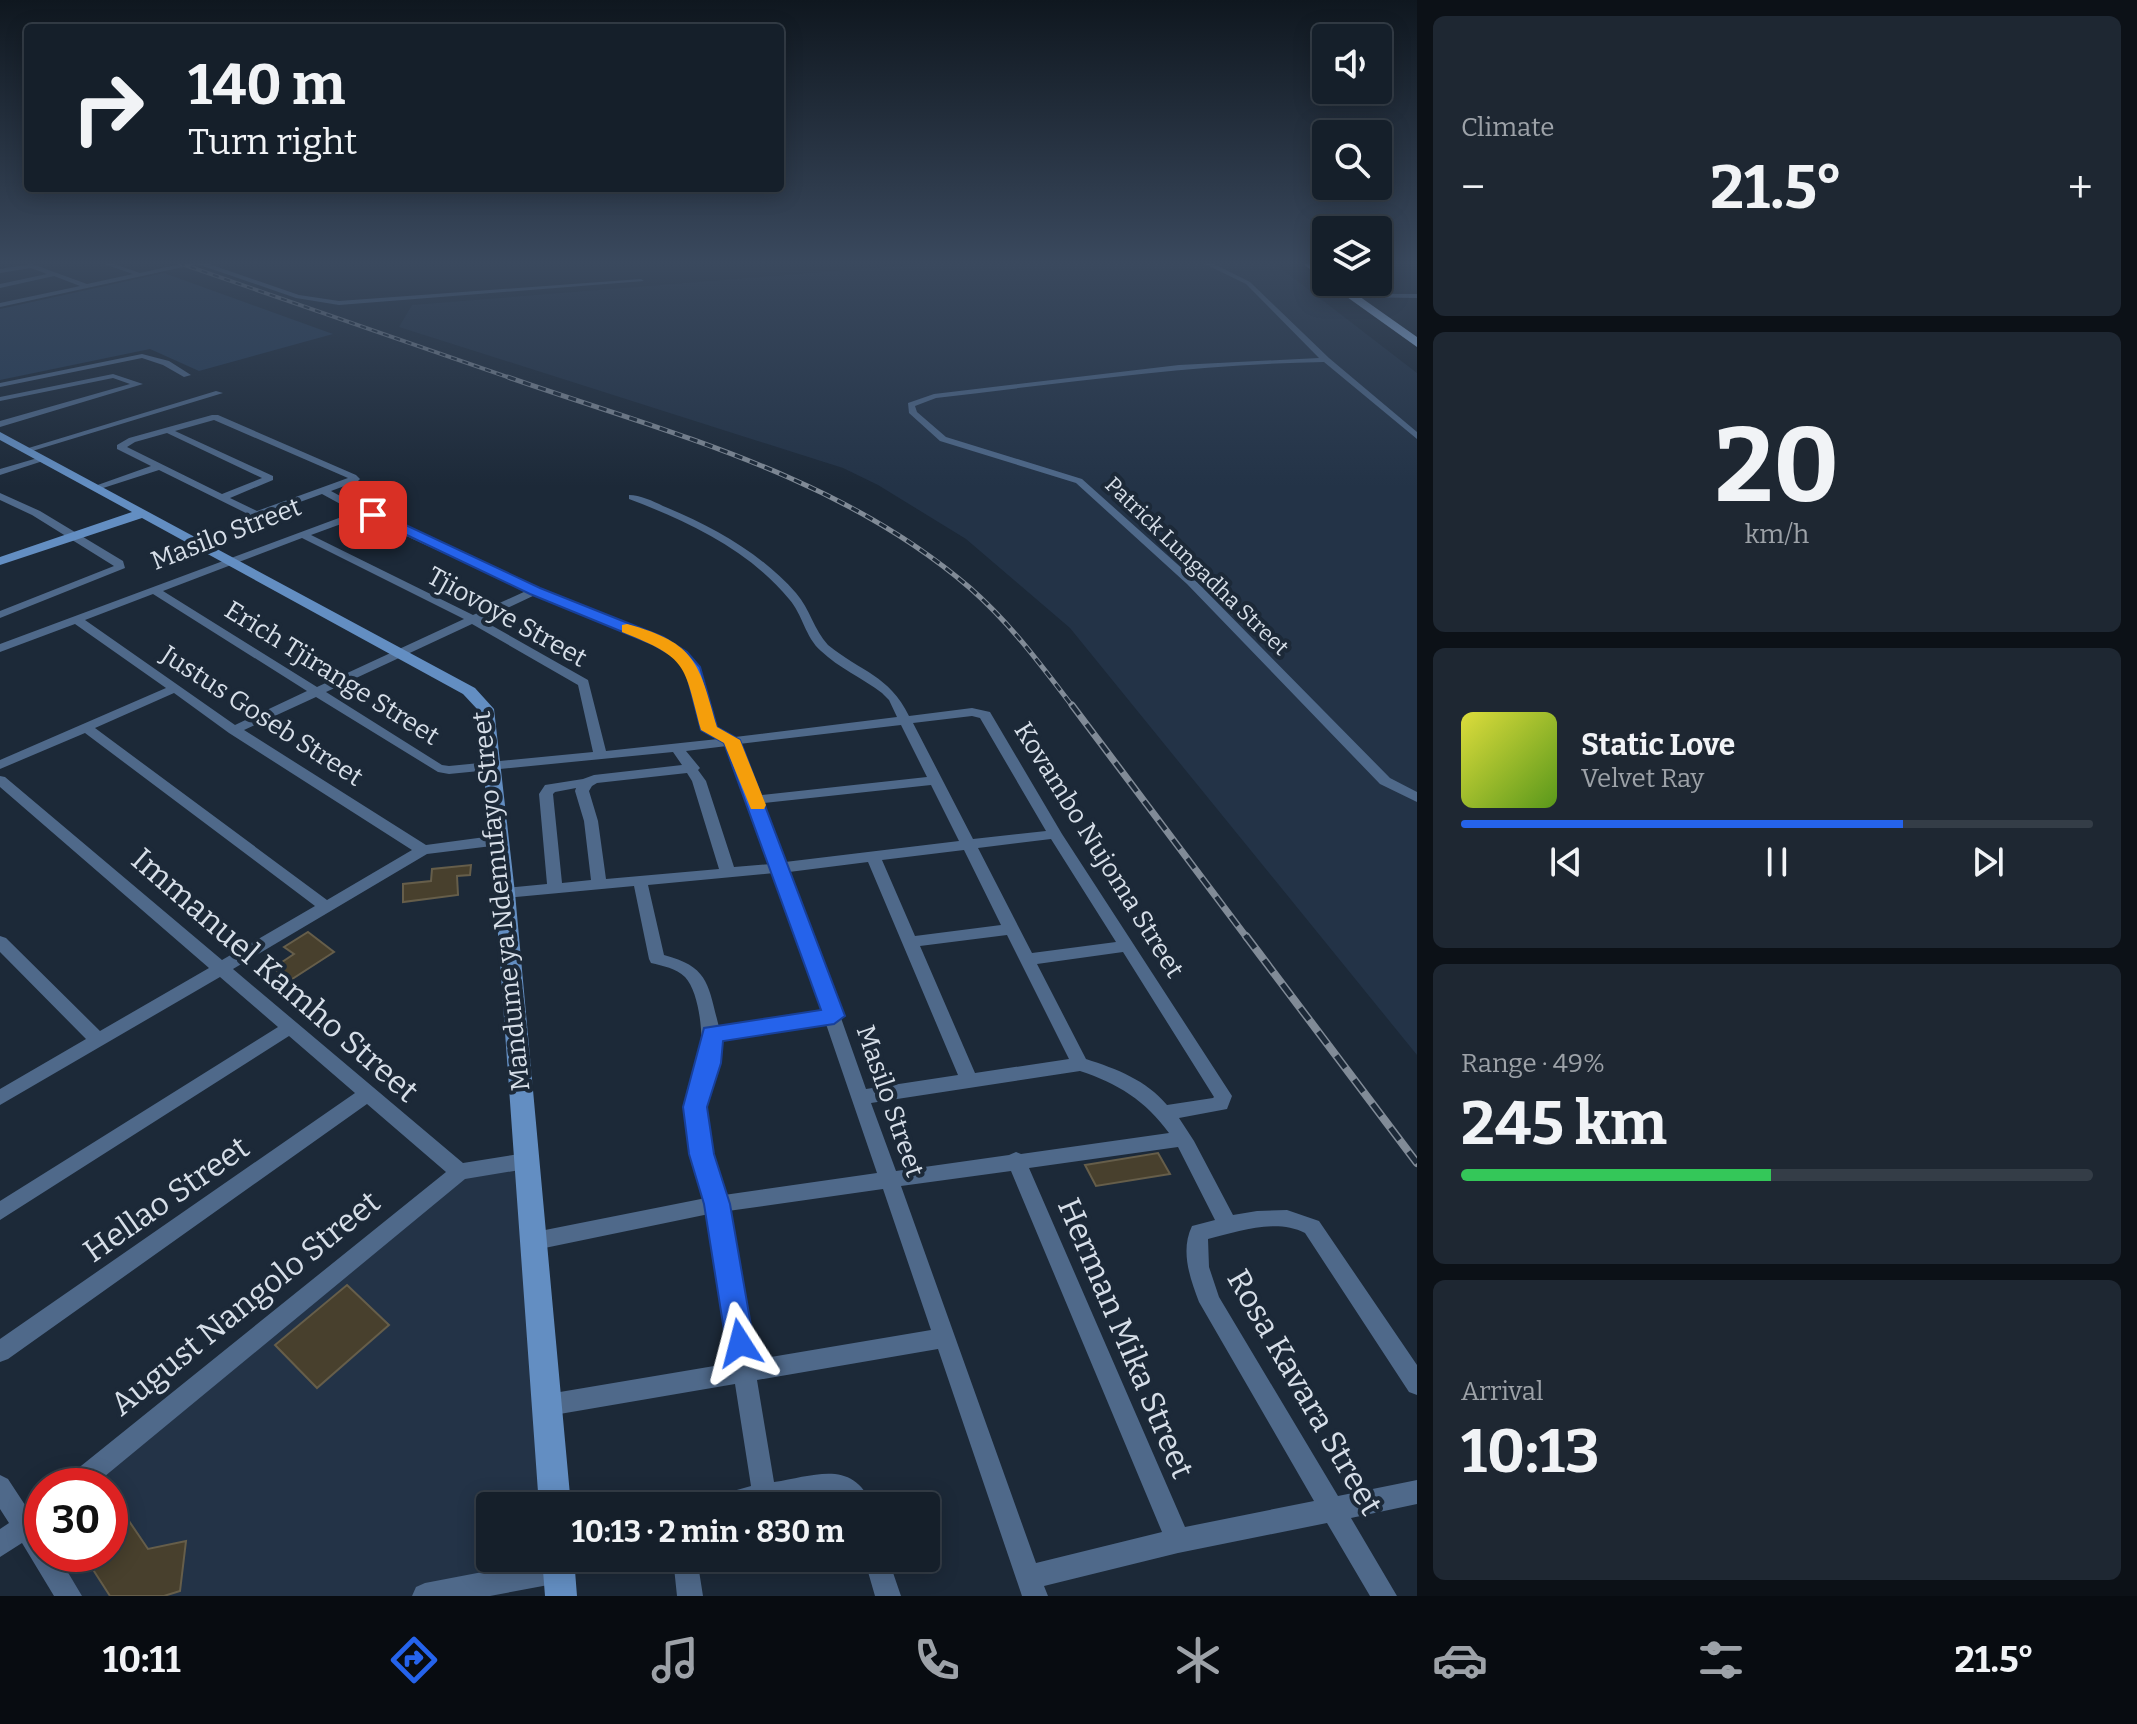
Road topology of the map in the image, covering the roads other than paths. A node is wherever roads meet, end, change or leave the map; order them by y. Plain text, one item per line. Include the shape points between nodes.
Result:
1 (1303, 337) edge
2 (1326, 360) junction
3 (187, 375) dead end
4 (0, 385) edge
5 (219, 393) dead end
6 (0, 399) edge
7 (0, 424) edge
8 (167, 430) junction
9 (0, 435) edge
10 (1417, 436) edge
11 (35, 454) junction
12 (158, 467) junction
13 (0, 472) edge
14 (97, 487) junction
15 (325, 492) junction
16 (0, 496) edge
17 (632, 497) dead end
18 (222, 498) junction
19 (363, 512) junction
20 (140, 514) junction
21 (301, 534) junction
22 (71, 537) junction
23 (0, 561) edge
24 (227, 561) junction
25 (154, 590) junction
26 (535, 591) junction
27 (0, 615) edge
28 (470, 618) junction
29 (76, 619) junction
30 (0, 648) edge
31 (395, 653) junction
32 (173, 689) junction
33 (317, 690) junction
34 (904, 721) junction
35 (87, 728) junction
36 (234, 730) junction
37 (731, 740) junction
38 (677, 748) junction
39 (600, 755) junction
40 (0, 765) edge
41 (491, 766) junction
42 (693, 768) junction
43 (0, 780) edge
44 (935, 780) junction
45 (586, 783) junction
46 (1417, 798) edge
47 (756, 800) junction
48 (1055, 834) junction
49 (500, 840) junction
50 (966, 844) junction
51 (423, 850) junction
52 (873, 856) junction
53 (779, 868) junction
54 (728, 873) junction
55 (640, 881) junction
56 (599, 885) junction
57 (555, 889) junction
58 (505, 893) junction
59 (325, 906) junction
60 (1012, 929) junction
61 (0, 942) edge
62 (910, 942) junction
63 (1128, 946) junction
64 (1028, 959) junction
65 (221, 967) junction
66 (834, 1016) junction
67 (289, 1028) junction
68 (712, 1034) junction
69 (99, 1041) junction
70 (1080, 1064) junction
71 (969, 1079) junction
72 (367, 1094) junction
73 (861, 1097) junction
74 (0, 1098) edge
75 (1167, 1112) junction
76 (1182, 1139) junction
77 (1016, 1160) junction
78 (526, 1161) junction
79 (460, 1172) junction
80 (888, 1178) junction
81 (717, 1204) junction
82 (0, 1211) edge
83 (1228, 1226) junction
84 (535, 1241) junction
85 (944, 1338) junction
86 (0, 1352) edge
87 (745, 1371) junction
88 (1417, 1384) edge
89 (548, 1405) junction
90 (96, 1468) edge
91 (0, 1487) edge
92 (554, 1492) edge
93 (764, 1492) edge
94 (785, 1492) edge
95 (852, 1492) edge
96 (1417, 1492) edge
97 (24, 1509) edge
98 (1336, 1510) junction
99 (24, 1526) edge
100 (1178, 1541) junction
101 (0, 1545) edge
102 (54, 1572) edge
103 (687, 1572) edge
104 (880, 1572) edge
105 (560, 1575) edge
106 (1032, 1586) edge
107 (69, 1596) edge
108 (425, 1596) edge
109 (690, 1596) edge
110 (888, 1596) edge
111 (1384, 1596) edge

1 - 2 street
2 - 10 street
2 - 46 street, Patrick Lungadha Street via 1243,359 934,396 911,405 913,413 943,439 1079,481 1191,582 1385,781
3 - 4 street via 142,356
5 - 11 street
6 - 7 street via 113,376 139,384
8 - 12 street via 120,447
8 - 15 street via 215,417 355,479
8 - 18 street via 270,478
9 - 11 street, Mandume ya Ndemufayo Street
11 - 13 street
11 - 14 street, Mandume ya Ndemufayo Street
12 - 14 street
12 - 18 street
14 - 20 street, Mandume ya Ndemufayo Street
15 - 18 street via 256,515
15 - 19 street
16 - 22 street
17 - 34 street via 718,536 782,584 797,601 809,632 837,659 885,688
19 - 21 street, Masilo Street
19 - 26 street, Masilo Street
20 - 22 street
20 - 24 street, Mandume ya Ndemufayo Street
21 - 24 street, Masilo Street
21 - 28 street, Tjiovoye Street
22 - 23 street
22 - 27 street via 120,568
24 - 25 street, Masilo Street
24 - 31 street, Mandume ya Ndemufayo Street
25 - 29 street, Masilo Street
25 - 33 street, Erich Tjirange Street
26 - 28 street
26 - 37 street, Masilo Street via 681,655 692,667 709,730
28 - 31 street
28 - 39 street, Tjiovoye Street via 584,683
29 - 30 street, Masilo Street
29 - 32 street, Justus Goseb Street
31 - 33 street
31 - 41 street, Mandume ya Ndemufayo Street via 480,699 486,709
32 - 35 street
32 - 36 street, Justus Goseb Street
33 - 36 street
33 - 41 street, Erich Tjirange Street via 438,768
34 - 37 street, Kovambo Nujoma Street
34 - 44 street
34 - 48 street, Kovambo Nujoma Street via 985,715
35 - 40 street
35 - 59 street
36 - 51 street, Justus Goseb Street
37 - 38 street, Kovambo Nujoma Street
37 - 47 street, Masilo Street
38 - 39 street, Kovambo Nujoma Street
38 - 42 street
39 - 41 street, Kovambo Nujoma Street
41 - 49 street, Mandume ya Ndemufayo Street
42 - 45 street
42 - 54 street
43 - 65 street, Immanuel Kamho Street
44 - 47 street
44 - 50 street
45 - 56 street via 582,791
45 - 57 street via 550,788 546,794
47 - 53 street, Masilo Street
48 - 50 street
48 - 63 street, Kovambo Nujoma Street
49 - 51 street
49 - 58 street, Mandume ya Ndemufayo Street
50 - 52 street
50 - 60 street
51 - 59 street
52 - 53 street
52 - 62 street
53 - 54 street
53 - 66 street, Masilo Street
54 - 55 street
55 - 56 street
55 - 68 street via 657,959 680,965 699,984
56 - 57 street
57 - 58 street
58 - 78 street, Mandume ya Ndemufayo Street
59 - 65 street
60 - 62 street
60 - 64 street
61 - 69 street
62 - 71 street
63 - 64 street
63 - 75 street, Kovambo Nujoma Street via 1223,1096 1220,1104
64 - 70 street
65 - 67 street, Immanuel Kamho Street
65 - 69 street
66 - 68 street
66 - 73 street, Masilo Street
67 - 72 street, Immanuel Kamho Street
67 - 82 street
68 - 81 street via 695,1107
69 - 74 street
70 - 71 street
70 - 75 street via 1134,1084
71 - 73 street
72 - 79 street, Immanuel Kamho Street
72 - 86 street, Hellao Street
73 - 80 street, Masilo Street
75 - 76 street
76 - 77 street
76 - 83 street
77 - 80 street
77 - 100 street, Herman Mika Street
78 - 79 street
78 - 84 street, Mandume ya Ndemufayo Street
79 - 90 street, August Nangolo Street
80 - 81 street
80 - 85 street, Masilo Street
81 - 84 street
81 - 87 street
83 - 88 street, Rosa Kavara Street via 1298,1217 1312,1227
83 - 98 street, Rosa Kavara Street via 1199,1232 1195,1246 1210,1302
84 - 89 street, Mandume ya Ndemufayo Street
85 - 87 street
85 - 106 street, Masilo Street
87 - 89 street
87 - 93 street
89 - 92 street, Mandume ya Ndemufayo Street
91 - 97 street
94 - 95 street via 834,1485
96 - 98 street
98 - 100 street
98 - 111 street, Rosa Kavara Street
99 - 101 street
100 - 106 street
102 - 107 street
103 - 109 street
104 - 110 street
105 - 108 street

